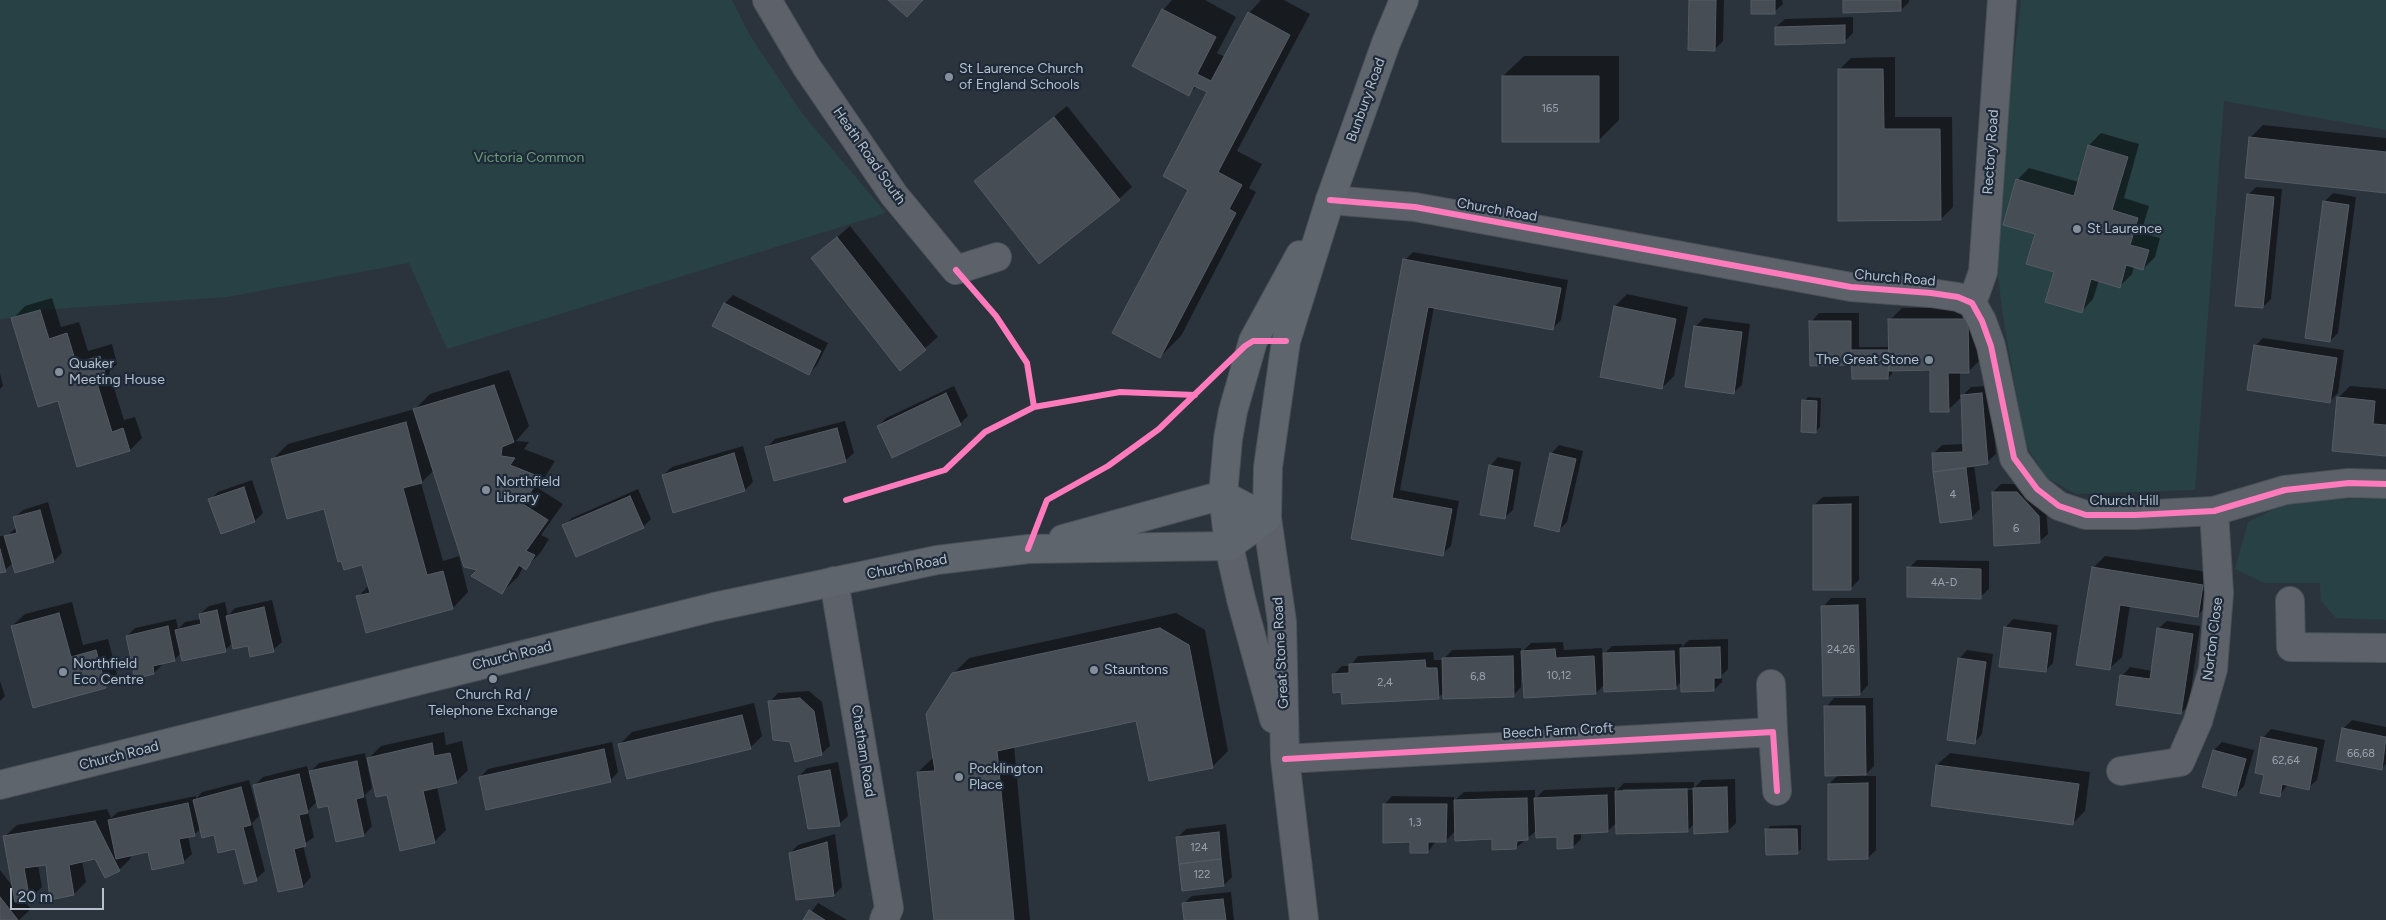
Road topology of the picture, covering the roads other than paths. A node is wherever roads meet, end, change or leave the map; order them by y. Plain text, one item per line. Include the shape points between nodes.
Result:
1 (767, 0) edge
2 (1404, 0) edge
3 (2002, 0) edge
4 (1330, 200) junction
5 (997, 256) dead end
6 (1972, 303) junction
7 (2386, 484) edge
8 (1223, 495) junction
9 (2214, 511) junction
10 (1267, 518) junction
11 (1229, 546) junction
12 (1028, 549) junction
13 (834, 582) junction
14 (2290, 601) dead end
15 (2386, 648) edge
16 (1771, 684) dead end
17 (1773, 732) junction
18 (1285, 758) junction
19 (2121, 771) dead end
20 (0, 786) edge
21 (1777, 791) dead end
22 (884, 920) edge
23 (1304, 920) edge

1 - 5 street, Heath Road South via 806,66 894,195 956,270
2 - 4 main road, Bunbury Road
3 - 6 street, Rectory Road via 1983,272
4 - 6 street, Church Road via 1415,208 1851,287 1931,293 1958,297
4 - 8 main road via 1253,341 1230,430
4 - 10 main road via 1286,341 1268,467
6 - 9 street, Church Hill via 1990,346 2014,458 2037,490 2059,506 2086,515 2136,516
7 - 9 street, Church Hill via 2285,490
8 - 10 main road
8 - 11 main road
8 - 12 main road, Church Road
9 - 19 street, Norton Close via 2219,593 2213,669 2198,721 2180,762
10 - 11 main road
10 - 18 street, Great Stone Road via 1282,622
11 - 12 main road, Church Road
11 - 18 street, Great Stone Road
12 - 13 main road, Church Road via 937,560
13 - 20 main road, Church Road via 610,631
13 - 22 street, Chatham Road via 889,908
14 - 15 street via 2291,647
16 - 17 street
17 - 18 street, Beech Farm Croft
17 - 21 street
18 - 23 street, Great Stone Road

